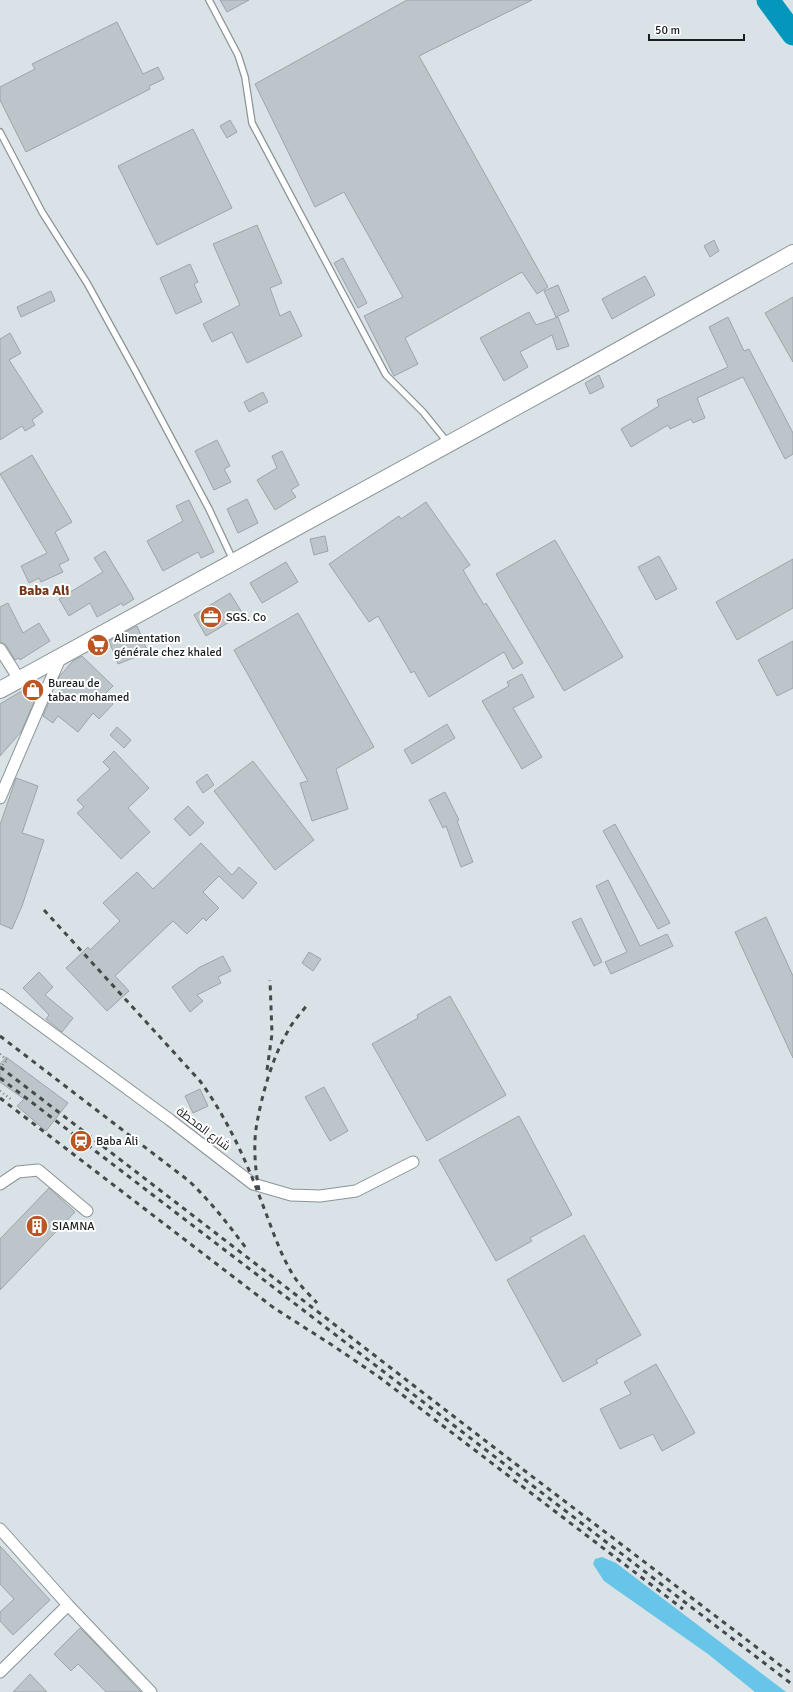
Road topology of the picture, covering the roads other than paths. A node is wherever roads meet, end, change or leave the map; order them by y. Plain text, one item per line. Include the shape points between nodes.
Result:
1 (209, 0) edge
2 (0, 132) edge
3 (793, 253) edge
4 (449, 444) junction
5 (234, 562) junction
6 (0, 649) edge
7 (61, 656) junction
8 (19, 680) junction
9 (0, 690) edge
10 (0, 798) edge
11 (0, 995) edge
12 (413, 1162) dead end
13 (0, 1184) edge
14 (87, 1211) dead end
15 (0, 1529) edge
16 (68, 1605) junction
17 (0, 1672) edge
18 (152, 1692) edge

1 - 4 lane via 238,55 245,77 252,124 386,375 423,412
2 - 5 lane via 42,212 87,283 139,378 209,509
3 - 4 main road
4 - 5 main road
5 - 7 main road
6 - 8 street
7 - 8 main road
7 - 10 street
8 - 9 main road
11 - 12 street, شارع المحطة via 253,1184 291,1195 320,1196 356,1191
13 - 14 street via 18,1172 38,1170
15 - 16 street
16 - 17 street
16 - 18 street

